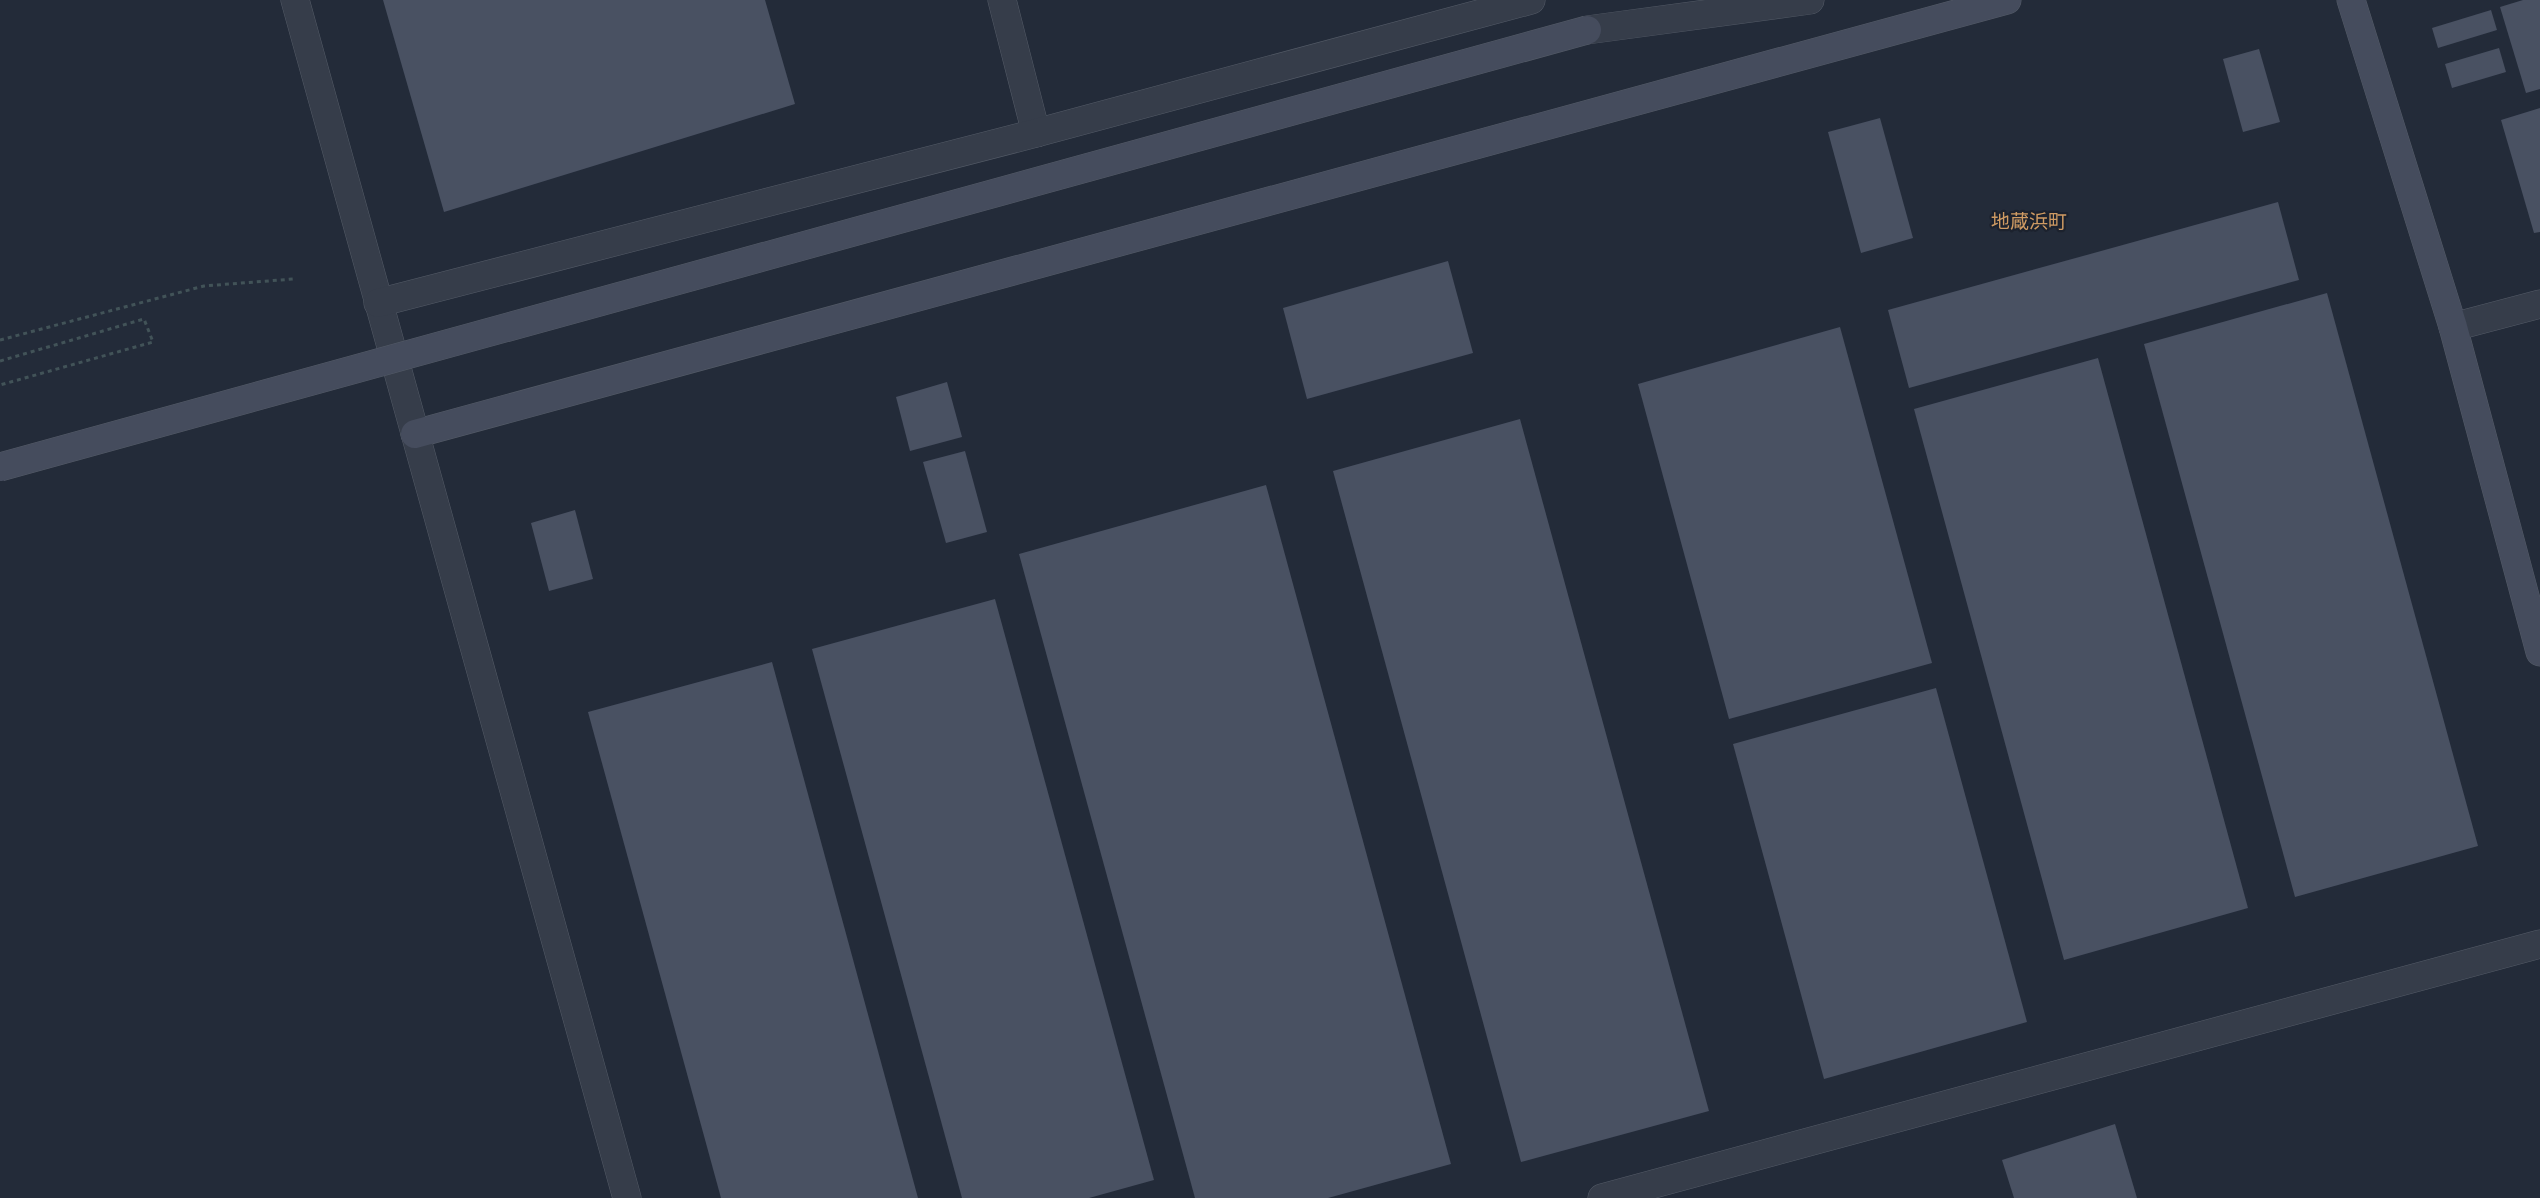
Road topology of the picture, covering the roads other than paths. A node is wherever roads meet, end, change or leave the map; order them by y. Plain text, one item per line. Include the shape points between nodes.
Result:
1 (295, 0) edge
2 (1002, 0) edge
3 (1531, 0) edge
4 (1683, 0) edge
5 (1810, 0) edge
6 (2007, 0) edge
7 (2351, 0) edge
8 (1587, 30) junction
9 (1036, 133) junction
10 (378, 303) junction
11 (2540, 304) edge
12 (2454, 327) junction
13 (414, 434) junction
14 (0, 467) edge
15 (2540, 652) edge
16 (2540, 944) edge
17 (627, 1198) edge
18 (1602, 1198) edge

1 - 10 street
2 - 9 street
3 - 9 street
4 - 8 street
5 - 8 street
6 - 13 street
7 - 12 street
8 - 14 street, bridge
9 - 10 street
10 - 13 street
11 - 12 street
12 - 15 street
13 - 17 street
16 - 18 street

